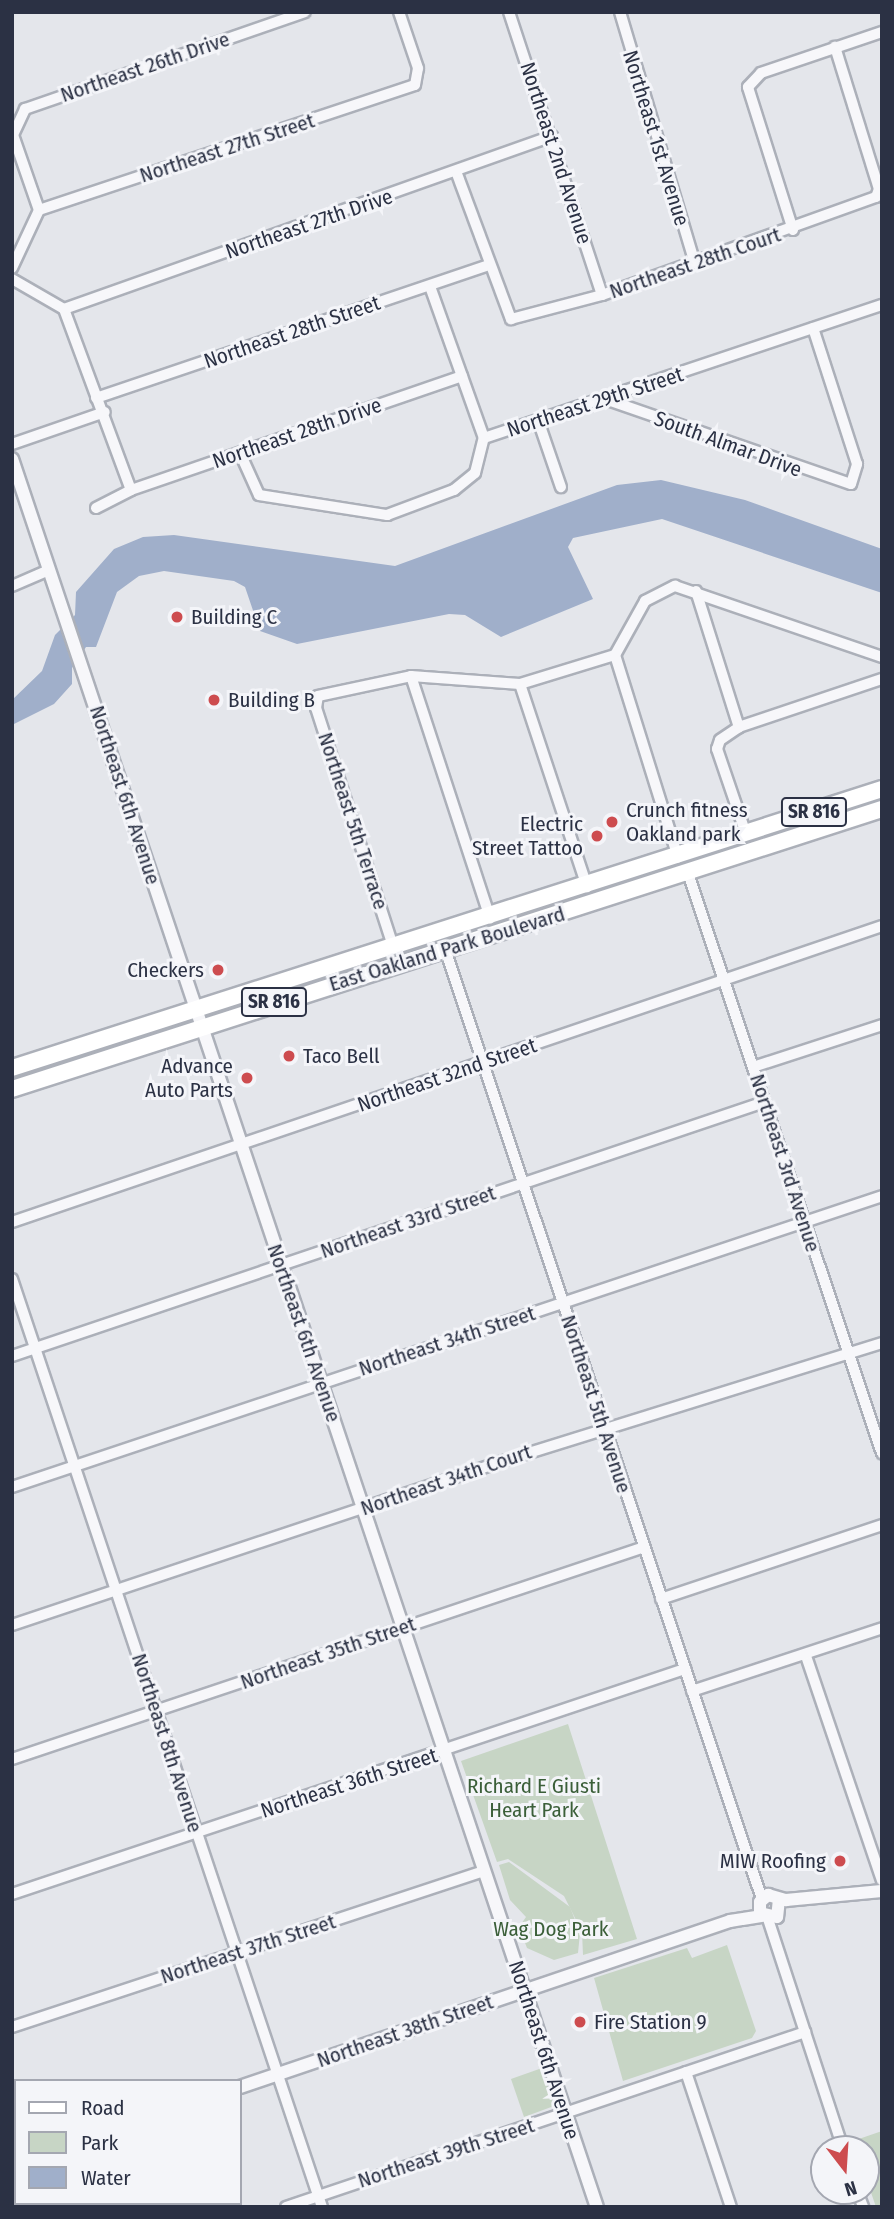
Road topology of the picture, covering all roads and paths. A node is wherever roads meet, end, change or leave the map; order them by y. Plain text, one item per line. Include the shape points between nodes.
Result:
1 (306, 12) edge
2 (399, 12) edge
3 (509, 12) edge
4 (620, 12) edge
5 (882, 32) edge
6 (835, 47) junction
7 (552, 136) junction
8 (457, 174) junction
9 (39, 210) junction
10 (793, 230) junction
11 (695, 263) junction
12 (488, 265) junction
13 (12, 268) edge
14 (12, 279) edge
15 (430, 286) junction
16 (602, 295) junction
17 (882, 305) edge
18 (64, 309) junction
19 (813, 328) junction
20 (462, 376) junction
21 (96, 398) junction
22 (605, 399) junction
23 (105, 412) junction
24 (538, 420) junction
25 (484, 438) junction
26 (12, 444) edge
27 (240, 453) junction
28 (12, 458) edge
29 (561, 487) dead end
30 (131, 490) junction
31 (96, 508) dead end
32 (49, 570) junction
33 (12, 586) edge
34 (696, 591) junction
35 (615, 655) junction
36 (882, 657) edge
37 (411, 676) junction
38 (882, 679) edge
39 (520, 684) junction
40 (739, 727) junction
41 (875, 791) edge
42 (882, 810) edge
43 (857, 818) junction
44 (746, 834) junction
45 (706, 848) junction
46 (678, 857) junction
47 (688, 873) junction
48 (587, 887) junction
49 (572, 912) junction
50 (491, 918) junction
51 (473, 923) junction
52 (882, 926) edge
53 (392, 943) junction
54 (445, 949) junction
55 (723, 979) junction
56 (195, 1007) junction
57 (882, 1025) edge
58 (201, 1026) junction
59 (483, 1063) junction
60 (753, 1067) junction
61 (12, 1068) edge
62 (12, 1089) edge
63 (764, 1102) junction
64 (241, 1144) junction
65 (522, 1182) junction
66 (882, 1196) edge
67 (12, 1222) edge
68 (805, 1223) junction
69 (282, 1267) junction
70 (12, 1279) edge
71 (563, 1303) junction
72 (882, 1343) edge
73 (36, 1349) junction
74 (848, 1352) junction
75 (12, 1356) edge
76 (321, 1384) junction
77 (605, 1429) junction
78 (882, 1453) edge
79 (75, 1466) junction
80 (12, 1488) edge
81 (363, 1509) junction
82 (882, 1525) edge
83 (644, 1547) junction
84 (117, 1592) junction
85 (661, 1599) junction
86 (12, 1625) edge
87 (403, 1628) junction
88 (882, 1628) edge
89 (806, 1656) junction
90 (685, 1669) junction
91 (692, 1691) junction
92 (156, 1711) junction
93 (444, 1751) junction
94 (12, 1759) edge
95 (197, 1833) junction
96 (484, 1871) junction
97 (882, 1881) edge
98 (882, 1891) edge
99 (12, 1894) edge
100 (882, 1898) edge
101 (770, 1908) junction
102 (237, 1952) junction
103 (525, 1991) junction
104 (12, 2027) edge
105 (804, 2032) junction
106 (686, 2073) junction
107 (278, 2074) junction
108 (242, 2086) edge
109 (566, 2113) junction
110 (838, 2135) edge
111 (320, 2201) edge
112 (286, 2207) edge
113 (597, 2207) edge
114 (731, 2207) edge

1 - 9 street, Northeast 26th Drive via 25,109 13,135
2 - 9 street, Northeast 27th Street via 418,68 415,86
3 - 7 street, Northeast 2nd Avenue
4 - 11 street, Northeast 1st Avenue
5 - 6 street
6 - 10 street, Northeast 28th Court via 879,189 876,197
6 - 10 street via 761,72 748,87
7 - 8 street, Northeast 27th Drive
7 - 16 street, Northeast 2nd Avenue
8 - 12 street
8 - 18 street, Northeast 27th Drive
9 - 13 street
10 - 11 street, Northeast 28th Court
11 - 16 street, Northeast 28th Court
12 - 15 street, Northeast 28th Street
12 - 16 street, Northeast 28th Court via 511,319
14 - 18 street
15 - 20 street
15 - 21 street, Northeast 28th Street
17 - 19 street, Northeast 29th Street
18 - 21 street
19 - 22 street, Northeast 29th Street
19 - 22 street, South Almar Drive via 857,464 851,484
20 - 25 street
20 - 27 street, Northeast 28th Drive
21 - 23 street
22 - 24 street, Northeast 29th Street
23 - 26 street
23 - 30 street
24 - 25 street, Northeast 29th Street
24 - 29 street
25 - 27 street, Northeast 29th Street via 475,473 454,490 387,515 259,495
27 - 30 street, Northeast 28th Drive
28 - 32 street, Northeast 6th Avenue
30 - 31 street
32 - 33 street
32 - 56 street, Northeast 6th Avenue
34 - 35 street via 676,586 655,593
34 - 36 street
34 - 40 street
35 - 39 street
35 - 46 street
37 - 39 street
37 - 50 street
37 - 53 street, Northeast 5th Terrace via 315,698
38 - 40 street
39 - 48 street
40 - 44 street via 720,740 717,749
41 - 43 main road
41 - 44 main road, East Oakland Park Boulevard / SR 816
42 - 43 main road, East Oakland Park Boulevard / SR 816
43 - 47 main road, East Oakland Park Boulevard / SR 816
44 - 45 main road, East Oakland Park Boulevard / SR 816
45 - 46 main road, East Oakland Park Boulevard / SR 816
45 - 47 main road
46 - 48 main road, East Oakland Park Boulevard / SR 816
47 - 49 main road, East Oakland Park Boulevard / SR 816
47 - 55 street, Northeast 3rd Avenue
48 - 49 main road
48 - 50 main road, East Oakland Park Boulevard / SR 816
49 - 54 main road, East Oakland Park Boulevard / SR 816
50 - 51 main road, East Oakland Park Boulevard / SR 816
51 - 53 main road, East Oakland Park Boulevard / SR 816
51 - 54 main road
52 - 55 street, Northeast 32nd Street
53 - 56 main road, East Oakland Park Boulevard / SR 816
54 - 58 main road, East Oakland Park Boulevard / SR 816
54 - 59 street, Northeast 5th Avenue
55 - 59 street, Northeast 32nd Street
55 - 60 street, Northeast 3rd Avenue
56 - 58 street, Northeast 6th Avenue
56 - 61 main road, East Oakland Park Boulevard / SR 816
57 - 60 street
58 - 62 main road, East Oakland Park Boulevard / SR 816
58 - 64 street, Northeast 6th Avenue
59 - 64 street, Northeast 32nd Street
59 - 65 street, Northeast 5th Avenue
60 - 63 street, Northeast 3rd Avenue
63 - 65 street, Northeast 33rd Street
63 - 68 street, Northeast 3rd Avenue
64 - 67 street, Northeast 32nd Street
64 - 69 street, Northeast 6th Avenue
65 - 69 street, Northeast 33rd Street
65 - 71 street, Northeast 5th Avenue
66 - 68 street, Northeast 34th Street
68 - 71 street, Northeast 34th Street
68 - 74 street, Northeast 3rd Avenue
69 - 73 street, Northeast 33rd Street
69 - 76 street, Northeast 6th Avenue
70 - 73 street, Northeast 8th Avenue
71 - 76 street, Northeast 34th Street
71 - 77 street, Northeast 5th Avenue
72 - 74 street, Northeast 34th Court
73 - 75 street, Northeast 33rd Street
73 - 79 street, Northeast 8th Avenue
74 - 77 street, Northeast 34th Court
74 - 78 street, Northeast 3rd Avenue
76 - 79 street, Northeast 34th Street
76 - 81 street, Northeast 6th Avenue
77 - 81 street, Northeast 34th Court
77 - 83 street, Northeast 5th Avenue
79 - 80 street, Northeast 34th Street
79 - 84 street, Northeast 8th Avenue
81 - 84 street, Northeast 34th Court
81 - 87 street, Northeast 6th Avenue
82 - 85 street
83 - 85 street, Northeast 5th Avenue
83 - 87 street, Northeast 35th Street
84 - 86 street, Northeast 34th Court
84 - 92 street, Northeast 8th Avenue
85 - 90 street, Northeast 5th Avenue
87 - 92 street, Northeast 35th Street
87 - 93 street, Northeast 6th Avenue
88 - 89 street
89 - 91 street
89 - 97 street
90 - 91 street, Northeast 5th Avenue
90 - 93 street, Northeast 36th Street
91 - 101 street, Northeast 5th Avenue
92 - 94 street, Northeast 35th Street
92 - 95 street, Northeast 8th Avenue
93 - 95 street, Northeast 36th Street
93 - 96 street, Northeast 6th Avenue
95 - 99 street, Northeast 36th Street
95 - 102 street, Northeast 8th Avenue
96 - 102 street, Northeast 37th Street
96 - 103 street, Northeast 6th Avenue
98 - 101 street, Northeast 38th Street
100 - 101 street, Northeast 38th Street
101 - 103 street, Northeast 38th Street
101 - 105 street, Northeast 5th Avenue
102 - 104 street, Northeast 37th Street
102 - 107 street, Northeast 8th Avenue
103 - 107 street, Northeast 38th Street
103 - 109 street, Northeast 6th Avenue
105 - 106 street, Northeast 39th Street
105 - 110 street, Northeast 5th Avenue
106 - 109 street, Northeast 39th Street
106 - 114 street
107 - 108 street, Northeast 38th Street
107 - 111 street, Northeast 8th Avenue
109 - 111 street, Northeast 39th Street
109 - 113 street, Northeast 6th Avenue
111 - 112 street, Northeast 39th Street

